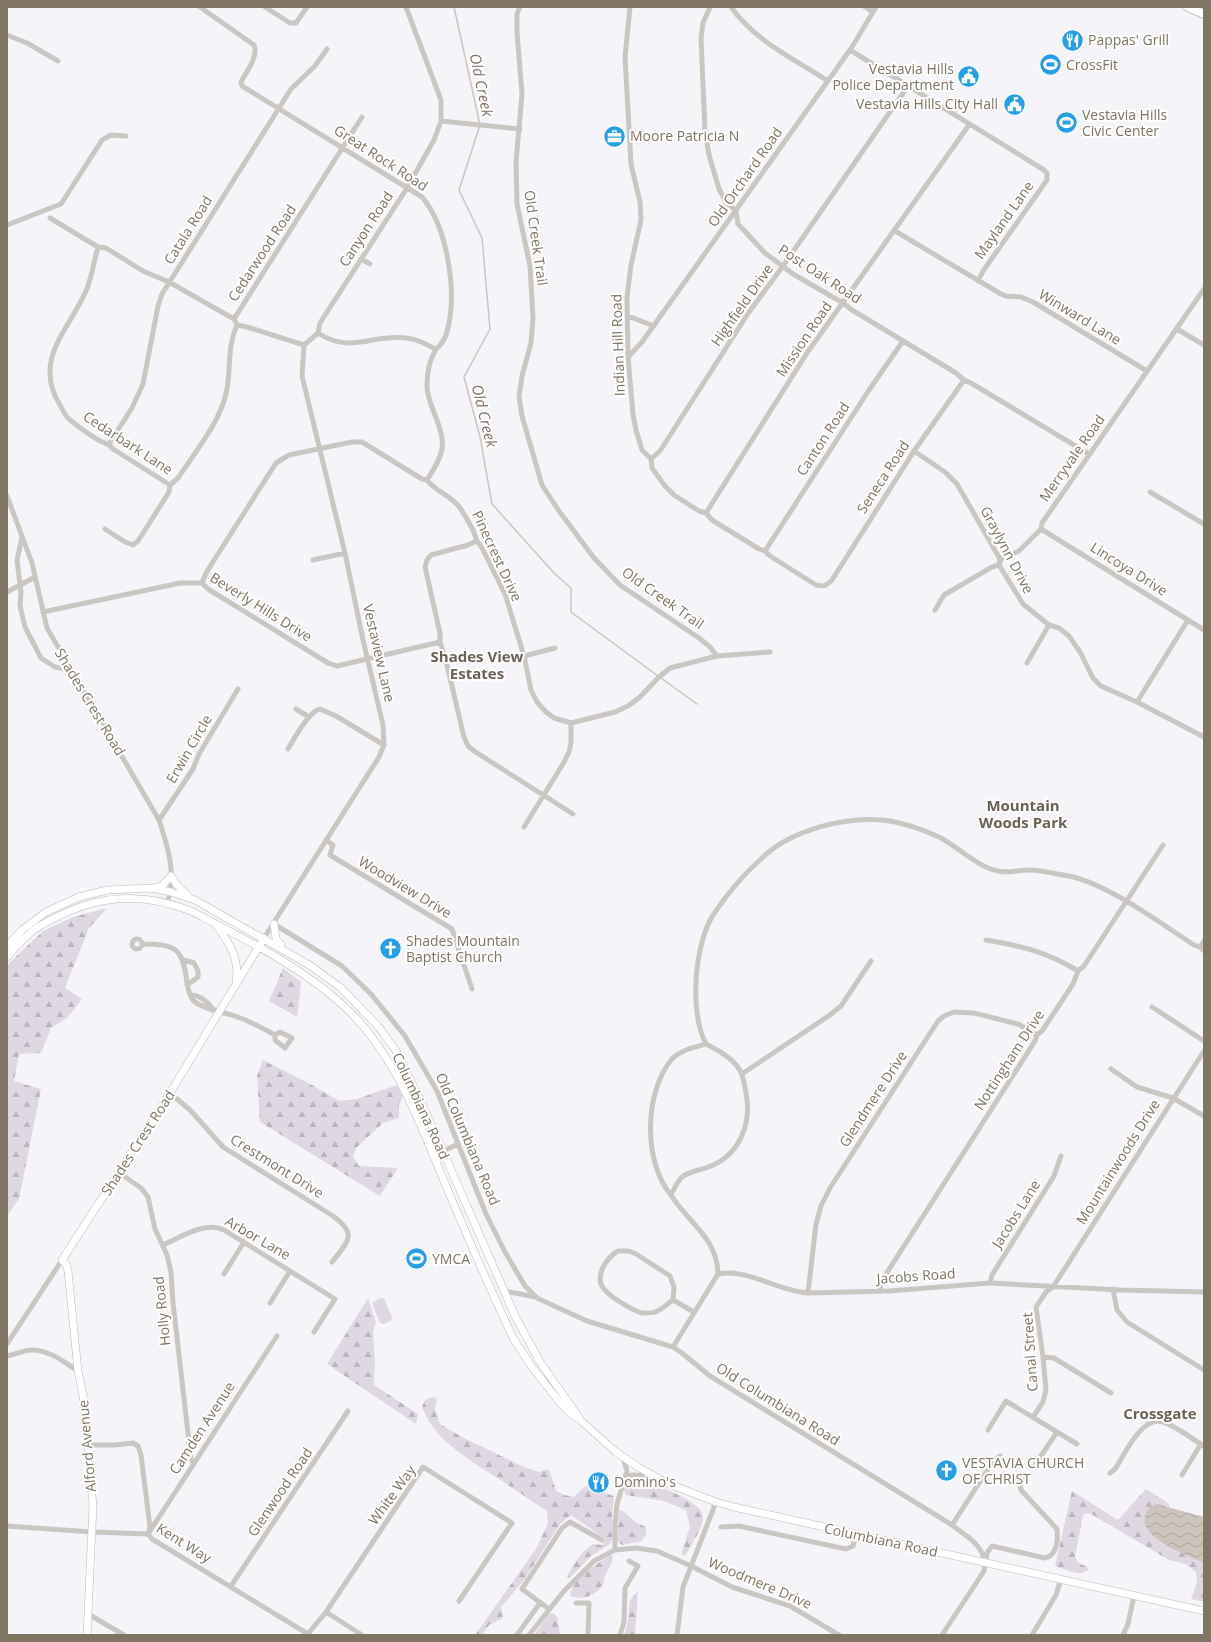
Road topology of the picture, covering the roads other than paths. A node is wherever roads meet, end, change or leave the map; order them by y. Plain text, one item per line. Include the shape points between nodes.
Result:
1 (200, 7) edge
2 (266, 7) edge
3 (307, 7) edge
4 (406, 7) edge
5 (520, 7) edge
6 (630, 7) edge
7 (710, 7) edge
8 (731, 7) edge
9 (865, 7) edge
10 (876, 7) edge
11 (1188, 7) edge
12 (873, 12) junction
13 (1204, 14) edge
14 (7, 35) edge
15 (328, 48) dead end
16 (850, 50) junction
17 (58, 61) dead end
18 (828, 81) junction
19 (908, 86) junction
20 (279, 108) junction
21 (362, 118) dead end
22 (441, 121) junction
23 (970, 125) junction
24 (520, 129) junction
25 (126, 136) dead end
26 (344, 147) junction
27 (407, 188) junction
28 (736, 212) junction
29 (50, 218) dead end
30 (7, 225) edge
31 (895, 231) junction
32 (98, 246) junction
33 (361, 259) junction
34 (370, 264) dead end
35 (783, 266) junction
36 (978, 281) junction
37 (169, 282) junction
38 (1204, 290) edge
39 (843, 303) junction
40 (628, 316) junction
41 (234, 319) junction
42 (237, 326) junction
43 (654, 326) junction
44 (1177, 329) junction
45 (318, 333) junction
46 (902, 341) junction
47 (304, 345) junction
48 (1204, 346) edge
49 (435, 349) junction
50 (628, 357) junction
51 (1147, 371) junction
52 (964, 380) junction
53 (109, 444) junction
54 (320, 450) junction
55 (914, 451) junction
56 (1089, 454) junction
57 (651, 459) junction
58 (427, 480) junction
59 (170, 485) junction
60 (1150, 492) dead end
61 (7, 496) edge
62 (706, 513) junction
63 (1204, 524) edge
64 (105, 529) dead end
65 (1041, 529) junction
66 (22, 536) junction
67 (476, 541) junction
68 (765, 551) junction
69 (345, 553) junction
70 (313, 560) dead end
71 (999, 565) junction
72 (35, 577) junction
73 (202, 583) junction
74 (20, 585) junction
75 (823, 587) joint
76 (7, 592) edge
77 (935, 610) dead end
78 (42, 612) junction
79 (1188, 620) junction
80 (1048, 625) junction
81 (1204, 630) edge
82 (440, 642) junction
83 (554, 648) dead end
84 (770, 652) dead end
85 (524, 656) junction
86 (717, 656) junction
87 (368, 659) junction
88 (1028, 663) dead end
89 (70, 670) junction
90 (238, 689) dead end
91 (1137, 702) junction
92 (296, 709) dead end
93 (309, 717) junction
94 (571, 723) junction
95 (1204, 737) edge
96 (384, 745) junction
97 (288, 749) dead end
98 (544, 796) junction
99 (573, 814) dead end
100 (159, 820) junction
101 (524, 827) dead end
102 (326, 840) junction
103 (1163, 845) dead end
104 (171, 876) junction
105 (152, 888) junction
106 (172, 892) junction
107 (190, 898) junction
108 (1126, 902) junction
109 (167, 903) junction
110 (213, 922) junction
111 (274, 924) junction
112 (264, 938) junction
113 (986, 940) dead end
114 (1204, 941) edge
115 (142, 944) dead end
116 (7, 946) edge
117 (258, 948) junction
118 (1202, 949) edge
119 (285, 950) junction
120 (7, 958) edge
121 (184, 960) junction
122 (871, 961) dead end
123 (311, 966) junction
124 (1078, 971) junction
125 (305, 976) junction
126 (236, 983) junction
127 (187, 985) junction
128 (472, 989) dead end
129 (1152, 1007) dead end
130 (219, 1012) junction
131 (378, 1026) junction
132 (369, 1034) junction
133 (274, 1035) dead end
134 (1037, 1035) junction
135 (1204, 1041) edge
136 (706, 1044) junction
137 (1204, 1051) edge
138 (1111, 1069) dead end
139 (742, 1074) junction
140 (170, 1093) junction
141 (1173, 1098) junction
142 (1204, 1116) edge
143 (458, 1144) junction
144 (443, 1151) junction
145 (433, 1156) junction
146 (1061, 1156) dead end
147 (118, 1172) junction
148 (671, 1195) junction
149 (244, 1242) junction
150 (164, 1245) junction
151 (62, 1260) junction
152 (332, 1262) dead end
153 (290, 1271) junction
154 (224, 1274) dead end
155 (718, 1274) junction
156 (990, 1283) junction
157 (1053, 1287) junction
158 (1113, 1289) junction
159 (504, 1291) junction
160 (880, 1291) junction
161 (1204, 1292) edge
162 (808, 1293) junction
163 (537, 1298) junction
164 (673, 1300) junction
165 (270, 1303) dead end
166 (694, 1312) junction
167 (314, 1332) dead end
168 (277, 1336) dead end
169 (7, 1344) edge
170 (673, 1347) junction
171 (7, 1356) edge
172 (1043, 1357) junction
173 (1204, 1370) edge
174 (78, 1371) junction
175 (1112, 1393) dead end
176 (348, 1411) dead end
177 (1033, 1418) junction
178 (580, 1420) junction
179 (988, 1430) dead end
180 (1057, 1432) junction
181 (1077, 1444) dead end
182 (88, 1445) junction
183 (1202, 1445) edge
184 (1000, 1456) dead end
185 (623, 1457) junction
186 (194, 1464) junction
187 (1035, 1466) dead end
188 (1110, 1473) dead end
189 (1025, 1475) dead end
190 (1182, 1475) dead end
191 (653, 1476) junction
192 (626, 1477) junction
193 (716, 1502) junction
194 (7, 1526) edge
195 (952, 1526) junction
196 (721, 1527) dead end
197 (92, 1532) junction
198 (148, 1534) junction
199 (856, 1535) junction
200 (602, 1540) dead end
201 (615, 1550) junction
202 (629, 1561) dead end
203 (985, 1562) junction
204 (691, 1566) junction
205 (1061, 1579) junction
206 (231, 1586) junction
207 (1134, 1596) junction
208 (459, 1601) dead end
209 (540, 1603) junction
210 (576, 1603) dead end
211 (549, 1609) junction
212 (1204, 1611) edge
213 (326, 1612) junction
214 (88, 1614) junction
215 (308, 1634) edge
216 (87, 1635) edge
217 (124, 1635) edge
218 (362, 1635) edge
219 (517, 1635) edge
220 (529, 1635) edge
221 (588, 1635) edge
222 (620, 1635) edge
223 (677, 1635) edge
224 (839, 1635) edge
225 (942, 1635) edge
226 (1032, 1635) edge
227 (1123, 1635) edge

1 - 20 street, Great Rock Road via 254,45 254,57 241,82 242,86
2 - 3 street via 290,23 296,22
4 - 22 street, Canyon Road via 441,100
5 - 24 street, Old Creek Trail via 517,22 522,94
6 - 40 street, Indian Hill Road via 625,57 631,164 640,202 641,220 631,265 627,297
7 - 28 street, Post Oak Road via 703,23 701,38 705,131 719,189 726,202
8 - 18 street via 761,39
9 - 12 street
10 - 12 street, Old Orchard Road
11 - 13 main road
12 - 16 street, Old Orchard Road
14 - 17 street
15 - 20 street, Catala Road via 315,66 291,89
16 - 18 street, Old Orchard Road
16 - 19 street
18 - 28 street, Old Orchard Road
19 - 23 street
19 - 35 street, Highfield Drive
20 - 26 street, Great Rock Road
20 - 37 street, Catala Road
21 - 26 street, Cedarwood Road
22 - 24 street
22 - 27 street, Canyon Road via 434,140
23 - 31 street, Mission Road
23 - 36 street, Mayland Lane via 1047,173 1047,180
24 - 86 street, Old Creek Trail via 516,162 517,204 530,266 533,318 531,343 519,397 542,485 594,558 620,585 699,638
25 - 30 street via 111,135 102,140 61,204
26 - 27 street, Great Rock Road
26 - 41 street, Cedarwood Road
27 - 33 street, Canyon Road
27 - 49 street, Great Rock Road via 422,197 430,206 449,262 451,306 448,328 444,339
28 - 35 street, Post Oak Road via 738,224 765,253
28 - 43 street, Old Orchard Road
29 - 32 street
31 - 36 street, Winward Lane
31 - 39 street, Mission Road
32 - 37 street
32 - 53 street, Cedarbark Lane via 91,277 57,342 51,356 49,371 54,395 68,418 100,441
33 - 34 street
33 - 45 street, Canyon Road via 320,323
35 - 39 street, Post Oak Road
35 - 57 street, Highfield Drive via 749,312 660,451
36 - 51 street, Winward Lane via 1006,296 1021,297 1034,302
37 - 41 street
37 - 53 street, Catala Road via 158,306 142,384 132,408
38 - 44 street, Merryvale Road
39 - 46 street, Post Oak Road
39 - 62 street, Mission Road via 807,353
40 - 43 street
40 - 50 street, Indian Hill Road
41 - 42 street, Cedarwood Road
42 - 47 street
42 - 59 street via 232,337 227,390 222,406 178,478
43 - 50 street, Old Orchard Road
44 - 48 street
44 - 51 street, Merryvale Road
45 - 47 street, Canyon Road
45 - 49 street via 347,344 395,337 423,342
46 - 52 street, Post Oak Road
46 - 68 street, Canton Road
47 - 54 street, Vestaview Lane via 302,376
49 - 58 street, Great Rock Road via 428,369 426,387 443,434 443,449
50 - 57 street, Indian Hill Road via 636,430 642,450
51 - 56 street, Merryvale Road
52 - 55 street, Seneca Road
52 - 56 street, Post Oak Road
53 - 59 street, Cedarbark Lane
54 - 58 street, Pinecrest Drive via 362,442
54 - 69 street, Vestaview Lane
54 - 73 street, Pinecrest Drive via 289,456 276,463
55 - 71 street, Graylynn Drive via 945,472 957,484 1000,559
55 - 75 street, Seneca Road via 832,580
56 - 65 street, Merryvale Road via 1042,523
57 - 62 street, Indian Hill Road via 652,468 664,486 674,495
58 - 67 street, Pinecrest Drive via 460,507 474,532
59 - 64 street via 169,492 133,545
60 - 63 street
61 - 66 street, Shades Crest Road
62 - 68 street, Indian Hill Road via 712,520
65 - 71 street, Merryvale Road via 1019,551 1001,559
65 - 79 street, Lincoya Drive
66 - 72 street, Shades Crest Road
66 - 74 street via 17,560
67 - 82 street via 468,546 436,553 427,560 425,567
67 - 85 street, Pinecrest Drive via 505,594
68 - 75 street, Indian Hill Road
69 - 70 street
69 - 87 street, Vestaview Lane
71 - 77 street, Merryvale Road via 944,595
71 - 80 street, Graylynn Drive via 1024,604
72 - 74 street
72 - 78 street, Shades Crest Road
73 - 78 street, Beverly Hills Drive via 180,583
73 - 87 street, Beverly Hills Drive via 328,663 337,666
74 - 76 street
74 - 89 street via 22,616 41,658 55,667
78 - 89 street, Shades Crest Road via 47,628
79 - 81 street, Lincoya Drive
79 - 91 street
80 - 88 street
80 - 91 street, Graylynn Drive via 1059,628 1069,636 1093,678 1101,686
82 - 87 street, Beverly Hills Drive
82 - 98 street via 468,746
83 - 85 street
84 - 86 street
85 - 94 street, Pinecrest Drive via 531,690 537,702 554,718
86 - 94 street via 670,668 628,706 615,712
87 - 96 street, Vestaview Lane via 383,725
89 - 100 street, Shades Crest Road
90 - 100 street, Erwin Circle via 199,754 193,770
91 - 95 street, Graylynn Drive
92 - 93 street
93 - 96 street via 320,709
93 - 97 street
94 - 98 street via 569,752
96 - 102 street
98 - 99 street
98 - 101 street
100 - 104 street, Shades Crest Road via 170,852
102 - 111 street
102 - 128 street, Woodview Drive via 333,845 330,855 452,929
103 - 108 street, Nottingham Drive
104 - 105 main road via 162,886
104 - 106 street, Shades Crest Road
104 - 107 main road
105 - 106 main road, Columbiana Road
105 - 116 main road, Columbiana Road via 107,890 79,897 46,912 22,930
106 - 107 main road, Columbiana Road
106 - 109 street, Shades Crest Road
107 - 112 main road, Columbiana Road
108 - 118 street
108 - 124 street, Nottingham Drive via 1084,966
108 - 136 street via 1096,885 1070,876 1031,870 998,872 939,837 890,821 850,821 811,830 781,844 762,857 725,898 713,916 703,937 695,979 698,1014
109 - 110 main road, Columbiana Road via 192,911
109 - 120 main road, Columbiana Road via 126,898 78,906 28,934
110 - 117 main road, Columbiana Road
110 - 126 main road via 235,957 238,968
111 - 112 street
111 - 119 main road via 276,939
111 - 143 street, Old Columbiana Road via 342,966 371,994 405,1036 427,1073
112 - 117 main road, Shades Crest Road
112 - 119 main road, Columbiana Road
113 - 124 street via 1014,944 1044,953
114 - 118 street
115 - 121 street via 167,945 178,952
117 - 125 main road, Columbiana Road
117 - 126 main road, Shades Crest Road
119 - 123 main road, Columbiana Road
121 - 127 street
121 - 127 street via 194,963 198,971 198,977
122 - 139 street via 841,1006
123 - 125 main road
123 - 131 main road, Columbiana Road via 341,988
124 - 134 street, Nottingham Drive via 1042,1031
125 - 132 main road, Columbiana Road via 345,1007
126 - 130 main road, Shades Crest Road
127 - 130 street via 192,999
129 - 135 street
130 - 133 street via 252,1023
130 - 140 main road, Shades Crest Road
131 - 132 main road
131 - 144 main road, Columbiana Road via 403,1064
132 - 145 main road, Columbiana Road via 394,1070
134 - 160 street, Nottingham Drive via 881,1282
134 - 162 street, Glendmere Drive via 1018,1024 974,1013 954,1012 938,1021 830,1188 821,1206 816,1224
136 - 139 street via 730,1059
136 - 148 street via 686,1050 673,1058 662,1076 654,1099 650,1136 652,1152 664,1188
137 - 141 street, Mountainwoods Drive
138 - 141 street via 1137,1087
139 - 148 street via 749,1105 747,1123 735,1149 719,1162 682,1177
140 - 147 main road, Shades Crest Road
140 - 152 street, Crestmont Drive via 191,1111 223,1147 344,1225 349,1232 348,1239
141 - 142 street
141 - 157 street, Mountainwoods Drive
143 - 144 street
143 - 163 street, Old Columbiana Road via 486,1214 505,1252 525,1286
144 - 145 street
144 - 159 main road, Columbiana Road
145 - 178 main road, Columbiana Road via 513,1338 554,1395
146 - 156 street, Jacobs Lane via 1054,1176
147 - 150 street, Holly Road via 141,1188 148,1197 155,1229
147 - 151 main road, Shades Crest Road
148 - 155 street via 707,1239 714,1251
149 - 150 street, Arbor Lane via 218,1227 208,1226
149 - 153 street, Arbor Lane
149 - 154 street
150 - 186 street, Holly Road via 170,1268 186,1424
151 - 169 street, Shades Crest Road
151 - 174 main road, Alford Avenue via 68,1271
153 - 165 street
153 - 167 street, Arbor Lane via 335,1299
155 - 162 street, Jacobs Road via 737,1273 796,1292
155 - 166 street
156 - 157 street, Jacobs Road
156 - 160 street, Jacobs Road
157 - 158 street, Jacobs Road
157 - 172 street, Canal Street via 1046,1292 1036,1307
158 - 161 street, Jacobs Road
158 - 173 street via 1117,1310 1127,1322
159 - 163 street, Old Columbiana Road
159 - 178 main road, Columbiana Road via 535,1354
160 - 162 street, Jacobs Road
163 - 170 street, Old Columbiana Road via 587,1321
164 - 164 street via 674,1287 670,1276 629,1251 618,1251 611,1255 601,1270 600,1279 604,1290 642,1313 654,1312
164 - 166 street
166 - 170 street
168 - 186 street, Camden Avenue
170 - 195 street, Old Columbiana Road via 710,1376
171 - 174 street via 31,1350 42,1351
172 - 175 street via 1054,1358
172 - 177 street, Canal Street via 1046,1394
174 - 182 main road, Alford Avenue
176 - 206 street, Glenwood Road
177 - 179 street via 1006,1401
177 - 180 street
178 - 185 main road, Columbiana Road
180 - 181 street
180 - 187 street
182 - 197 main road, Alford Avenue via 93,1506
182 - 198 street via 133,1443 138,1446 150,1527
183 - 188 street via 1164,1422 1151,1422 1142,1428
183 - 190 street
184 - 195 street via 992,1463
185 - 191 main road, Columbiana Road
185 - 192 street
186 - 198 street, Camden Avenue
189 - 203 street via 1021,1490 1057,1529 1055,1552 1045,1558 992,1546
191 - 192 street
191 - 193 main road, Columbiana Road
192 - 201 street via 617,1504
193 - 199 main road, Columbiana Road
193 - 204 street
194 - 197 street, Kent Way
195 - 203 street, Old Columbiana Road via 979,1547
196 - 199 street via 739,1526 844,1549 853,1546
197 - 198 street, Kent Way
197 - 214 main road, Alford Avenue
198 - 206 street, Kent Way via 152,1539
199 - 203 main road, Columbiana Road
200 - 209 street via 574,1523 564,1525 522,1589
201 - 204 street, Woodmere Drive via 648,1549
201 - 211 street via 594,1561
202 - 222 street via 638,1566 625,1588 624,1622
203 - 205 main road, Columbiana Road
203 - 225 street via 984,1571
204 - 223 street via 681,1596
204 - 224 street, Woodmere Drive via 732,1587 790,1606
205 - 207 main road, Columbiana Road
205 - 226 street via 1054,1600
206 - 215 street, Kent Way
207 - 212 main road, Columbiana Road
207 - 227 street
208 - 213 street, White Way via 512,1523 423,1468
209 - 211 street
209 - 219 street
210 - 221 street via 589,1603
211 - 220 street
213 - 215 street, White Way
213 - 218 street
214 - 216 main road, Alford Avenue
214 - 217 street

